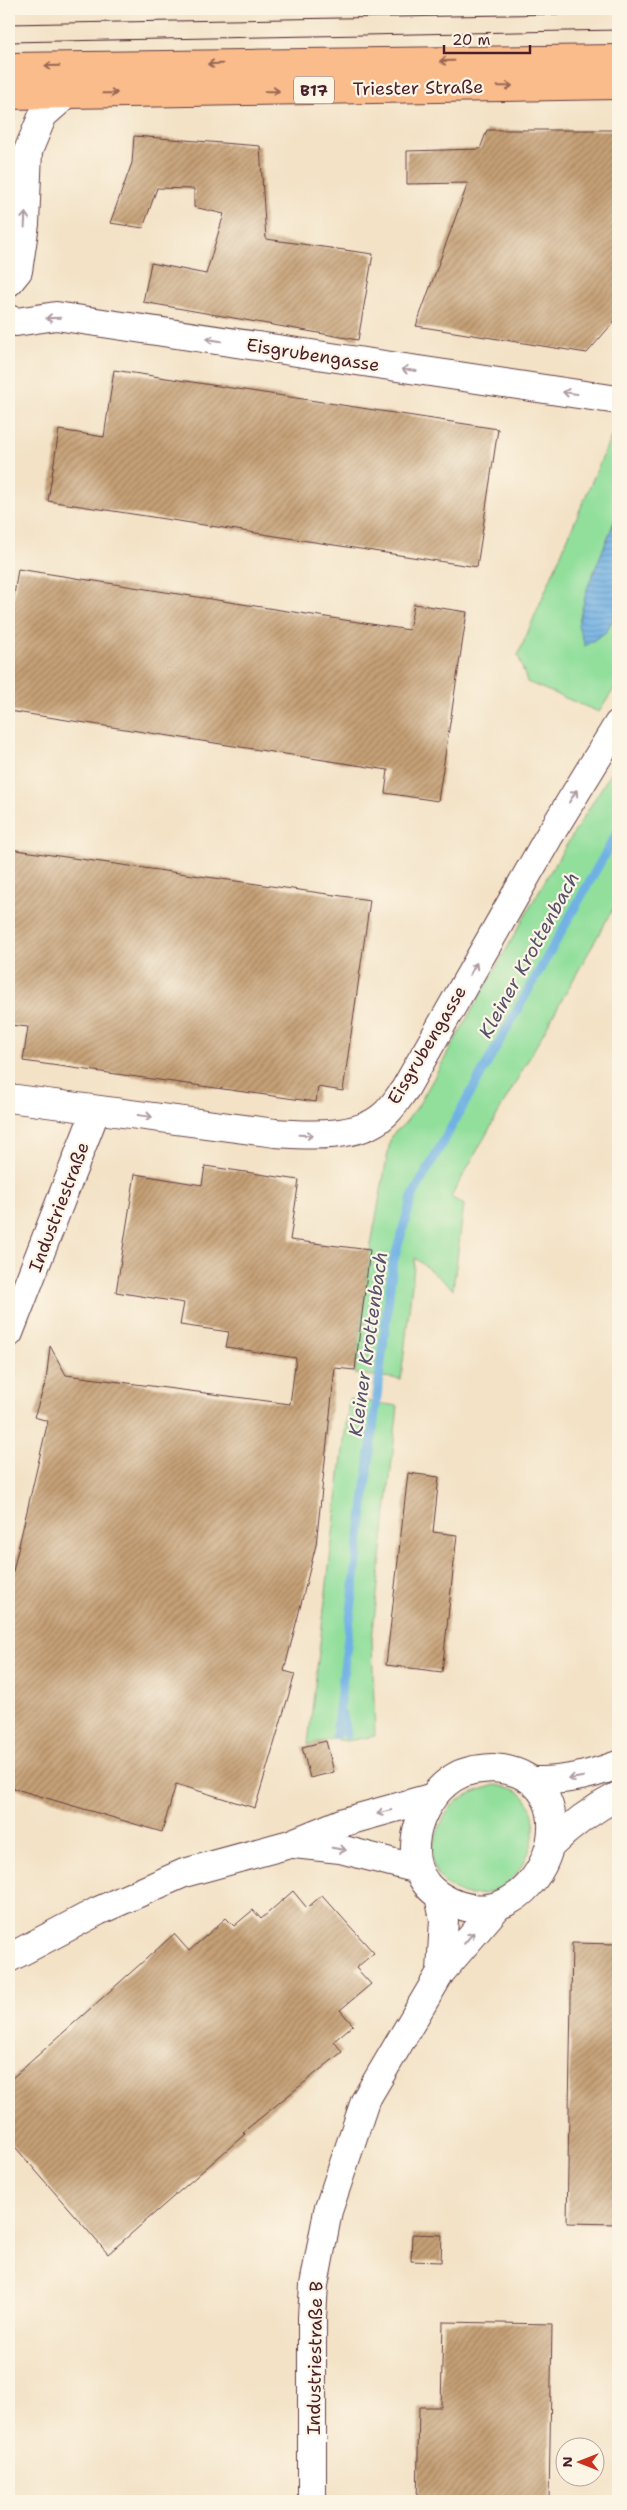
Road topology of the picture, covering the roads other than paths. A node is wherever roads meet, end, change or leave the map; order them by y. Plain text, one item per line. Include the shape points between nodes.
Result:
1 (618, 58) edge
2 (9, 67) edge
3 (618, 85) edge
4 (9, 94) edge
5 (67, 94) junction
6 (9, 282) edge
7 (9, 320) edge
8 (618, 400) edge
9 (618, 724) edge
10 (9, 1098) edge
11 (96, 1110) junction
12 (9, 1334) edge
13 (618, 1765) edge
14 (532, 1781) junction
15 (618, 1796) edge
16 (430, 1798) junction
17 (290, 1844) junction
18 (551, 1845) junction
19 (418, 1869) junction
20 (439, 1896) junction
21 (498, 1906) junction
22 (9, 1958) edge
23 (441, 1972) junction
24 (312, 2501) edge

1 -> 2 main road, Triester Straße / B17
5 -> 3 main road, Triester Straße / B17
4 - 5 main road, Triester Straße / B17
6 -> 5 street via 18,272 24,234 28,151 43,115
8 -> 7 street, Eisgrubengasse via 56,316 16,322
11 -> 9 street, Eisgrubengasse via 313,1135 354,1131 383,1117 405,1089 548,838
10 - 11 street, Eisgrubengasse
11 - 12 street, Industriestraße
13 -> 14 street via 582,1778
14 - 16 street via 511,1770 468,1770 452,1778
14 - 18 street via 548,1800 552,1818
15 - 18 street via 595,1808
16 -> 17 street via 344,1822
16 - 19 street via 418,1823 415,1847
17 -> 19 street via 340,1849
17 - 22 street via 184,1873 98,1910
18 - 21 street via 542,1869 529,1887
19 - 20 street
20 - 21 street via 474,1908
20 - 23 street, Industriestraße B via 444,1919
23 -> 21 street, Industriestraße B
23 - 24 street, Industriestraße B via 365,2101 328,2211 314,2285 312,2317

